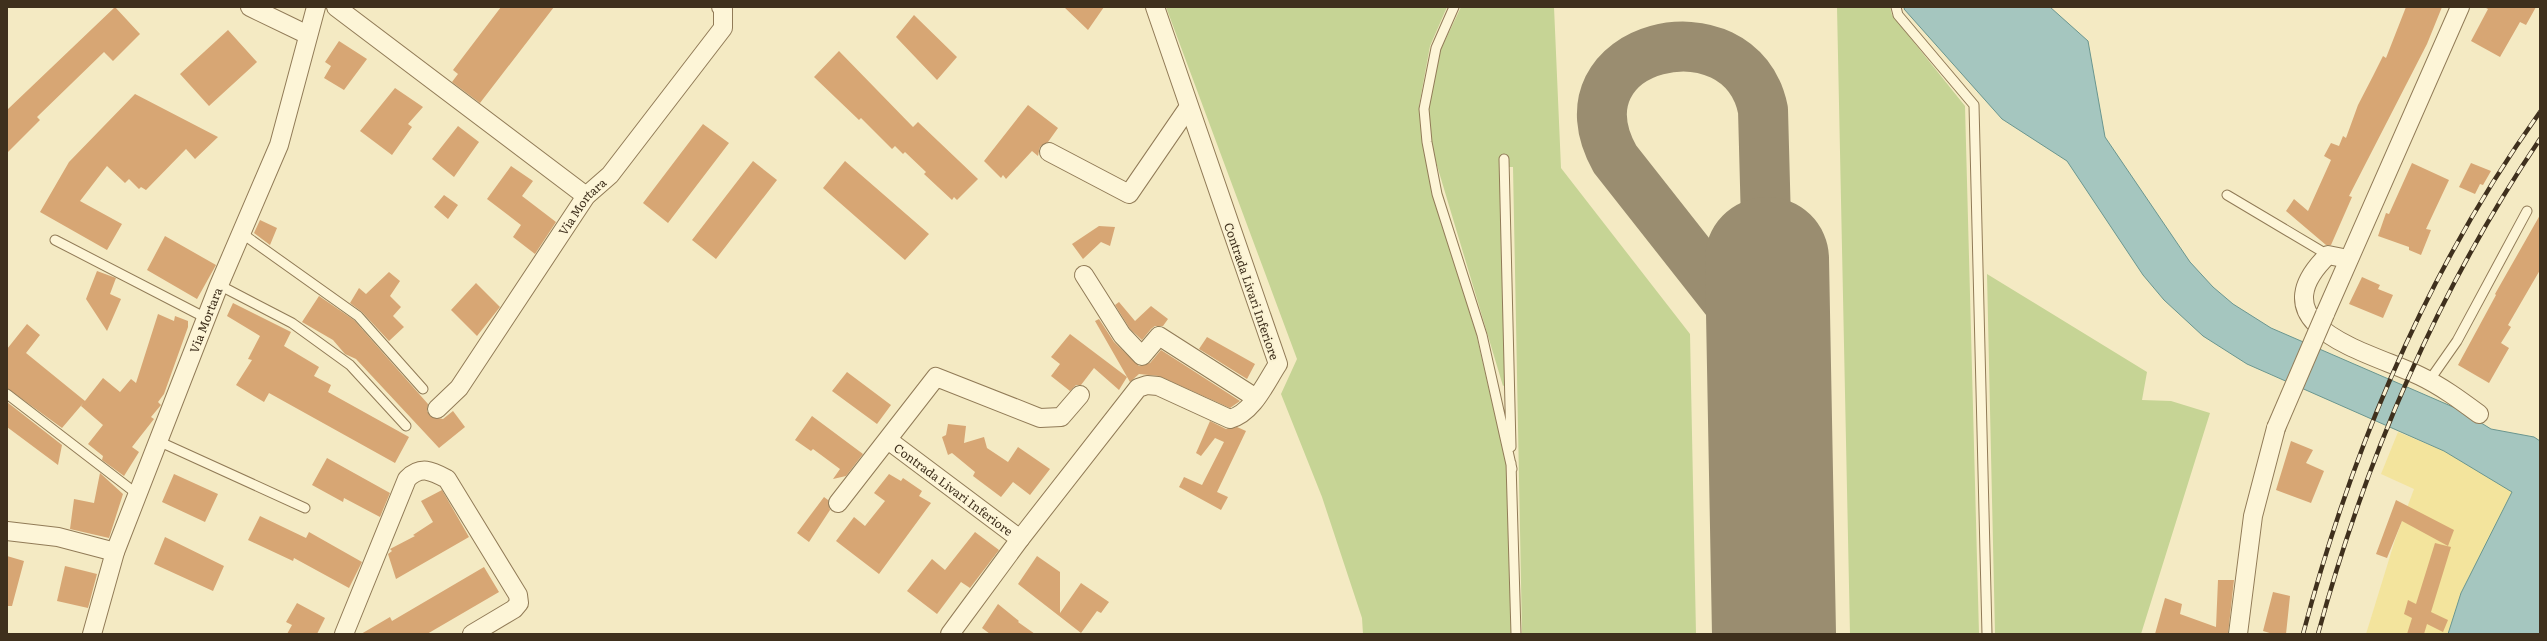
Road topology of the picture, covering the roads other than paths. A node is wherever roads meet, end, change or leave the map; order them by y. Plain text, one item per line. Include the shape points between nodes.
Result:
1 (250, 7) edge
2 (316, 7) edge
3 (336, 7) edge
4 (721, 7) edge
5 (1155, 7) edge
6 (1454, 7) edge
7 (1896, 7) edge
8 (2460, 7) edge
9 (308, 35) junction
10 (1188, 108) junction
11 (1049, 152) dead end
12 (1504, 159) dead end
13 (2227, 195) dead end
14 (586, 196) junction
15 (2527, 211) dead end
16 (240, 232) junction
17 (55, 240) dead end
18 (2328, 256) junction
19 (2348, 259) junction
20 (1084, 274) dead end
21 (219, 285) junction
22 (206, 318) junction
23 (2429, 381) junction
24 (423, 389) dead end
25 (7, 394) edge
26 (1080, 395) dead end
27 (1256, 398) junction
28 (437, 409) dead end
29 (2479, 414) dead end
30 (406, 426) dead end
31 (888, 440) junction
32 (158, 441) junction
33 (1512, 469) junction
34 (137, 494) junction
35 (838, 503) dead end
36 (305, 508) dead end
37 (7, 531) edge
38 (1020, 539) junction
39 (115, 552) junction
40 (956, 632) edge
41 (92, 634) edge
42 (344, 634) edge
43 (472, 634) edge
44 (1516, 634) edge
45 (1987, 634) edge
46 (2238, 634) edge

1 - 9 street
2 - 9 street, Via Mortara
3 - 14 street
4 - 14 street, Via Mortara via 723,28 610,174
5 - 10 street, Contrada Livari Inferiore
6 - 33 lane via 1434,55 1424,108 1426,142 1437,194 1482,335
7 - 45 lane via 1898,15 1974,105
8 - 19 street
9 - 16 street, Via Mortara via 279,145
10 - 11 street via 1129,194
10 - 27 street, Contrada Livari Inferiore via 1278,364
12 - 33 lane
13 - 18 lane
14 - 28 street, Via Mortara via 459,388
15 - 23 lane via 2457,341
16 - 21 street, Via Mortara
16 - 24 lane via 358,316
17 - 22 lane
18 - 19 street
18 - 23 street via 2310,276 2303,293 2304,307 2314,323 2329,335
19 - 46 street, bridge via 2276,428 2253,516
20 - 27 street via 1122,336 1142,356 1160,336
21 - 22 street, Via Mortara
21 - 30 lane via 292,323 350,365
22 - 32 street, Via Mortara
23 - 29 street
25 - 34 lane
26 - 31 street via 1061,417 1040,418 936,377
27 - 38 street, Contrada Livari Inferiore via 1240,416 1230,419 1158,386 1147,385 1138,388
31 - 35 street
31 - 38 street, Contrada Livari Inferiore
32 - 34 street, Via Mortara
32 - 36 lane
33 - 44 lane
34 - 39 street, Via Mortara
37 - 39 street via 58,537
38 - 40 street, Contrada Livari Inferiore
39 - 41 street, Via Mortara
42 - 43 street via 407,479 415,471 430,470 447,479 518,595 519,603 514,609

